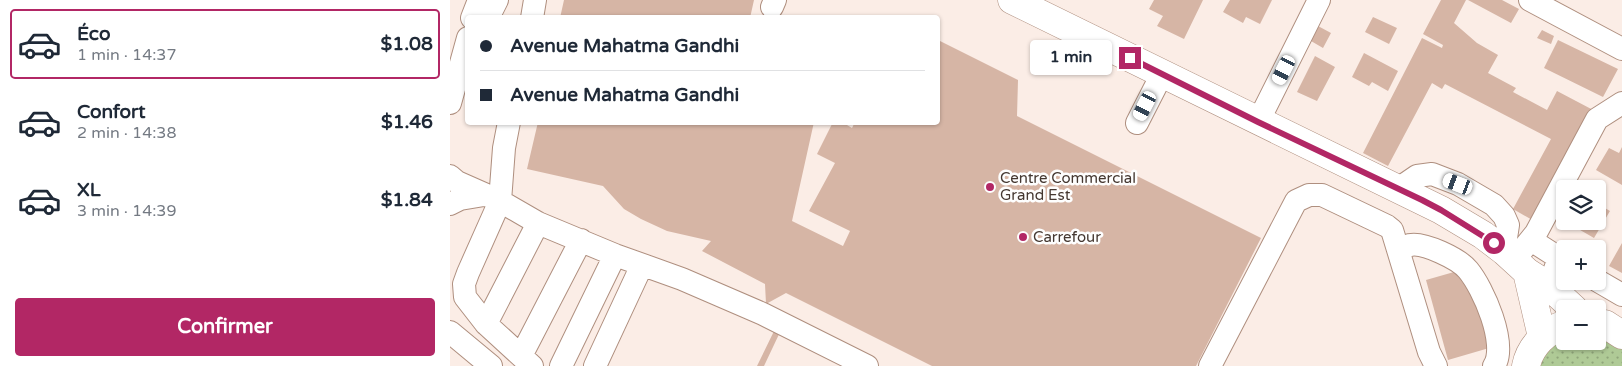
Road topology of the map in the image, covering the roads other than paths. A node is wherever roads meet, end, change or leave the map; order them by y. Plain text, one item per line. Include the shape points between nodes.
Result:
1 (479, 0) edge
2 (497, 0) edge
3 (535, 0) edge
4 (1319, 0) edge
5 (1530, 0) edge
6 (1028, 3) edge
7 (473, 15) edge
8 (490, 15) edge
9 (532, 15) edge
10 (465, 50) edge
11 (1622, 50) edge
12 (1162, 74) junction
13 (450, 103) edge
14 (1622, 103) edge
15 (1258, 122) junction
16 (1137, 123) dead end
17 (508, 125) edge
18 (450, 176) edge
19 (492, 198) junction
20 (450, 204) edge
21 (538, 223) junction
22 (580, 240) junction
23 (1400, 250) junction
24 (615, 255) junction
25 (1556, 260) edge
26 (1556, 260) edge
27 (1525, 262) junction
28 (642, 265) junction
29 (1606, 286) edge
30 (1622, 295) edge
31 (1565, 300) edge
32 (486, 324) junction
33 (1606, 325) edge
34 (1554, 331) edge
35 (450, 332) edge
36 (1622, 335) edge
37 (526, 361) edge
38 (1521, 364) edge
39 (491, 366) edge
40 (561, 366) edge
41 (595, 366) edge
42 (867, 366) edge
43 (1210, 366) edge
44 (1436, 366) edge
45 (1494, 366) edge

1 - 7 street
2 - 8 street
3 - 9 street
4 - 15 street
5 - 11 street
6 - 12 main road
10 - 13 street
12 - 15 main road
12 - 16 street
14 - 27 street via 1597,119
15 - 27 main road via 1441,210
17 - 19 street
18 - 19 street
19 - 20 street via 460,199
19 - 21 street
19 - 32 street via 464,284 465,297
21 - 22 street
21 - 32 street
22 - 24 street
22 - 37 street
23 - 43 street via 1387,226 1322,195 1309,195 1296,201
23 - 44 street via 1429,352
23 - 45 street via 1410,245 1421,245 1468,269 1487,302 1496,334 1499,353
24 - 28 street
24 - 40 street
25 - 27 street
26 - 27 street
27 - 31 main road
27 - 34 main road
28 - 41 street
28 - 42 street via 763,314
29 - 30 street
32 - 37 street
33 - 36 main road
34 - 38 main road via 1533,348
35 - 39 street

